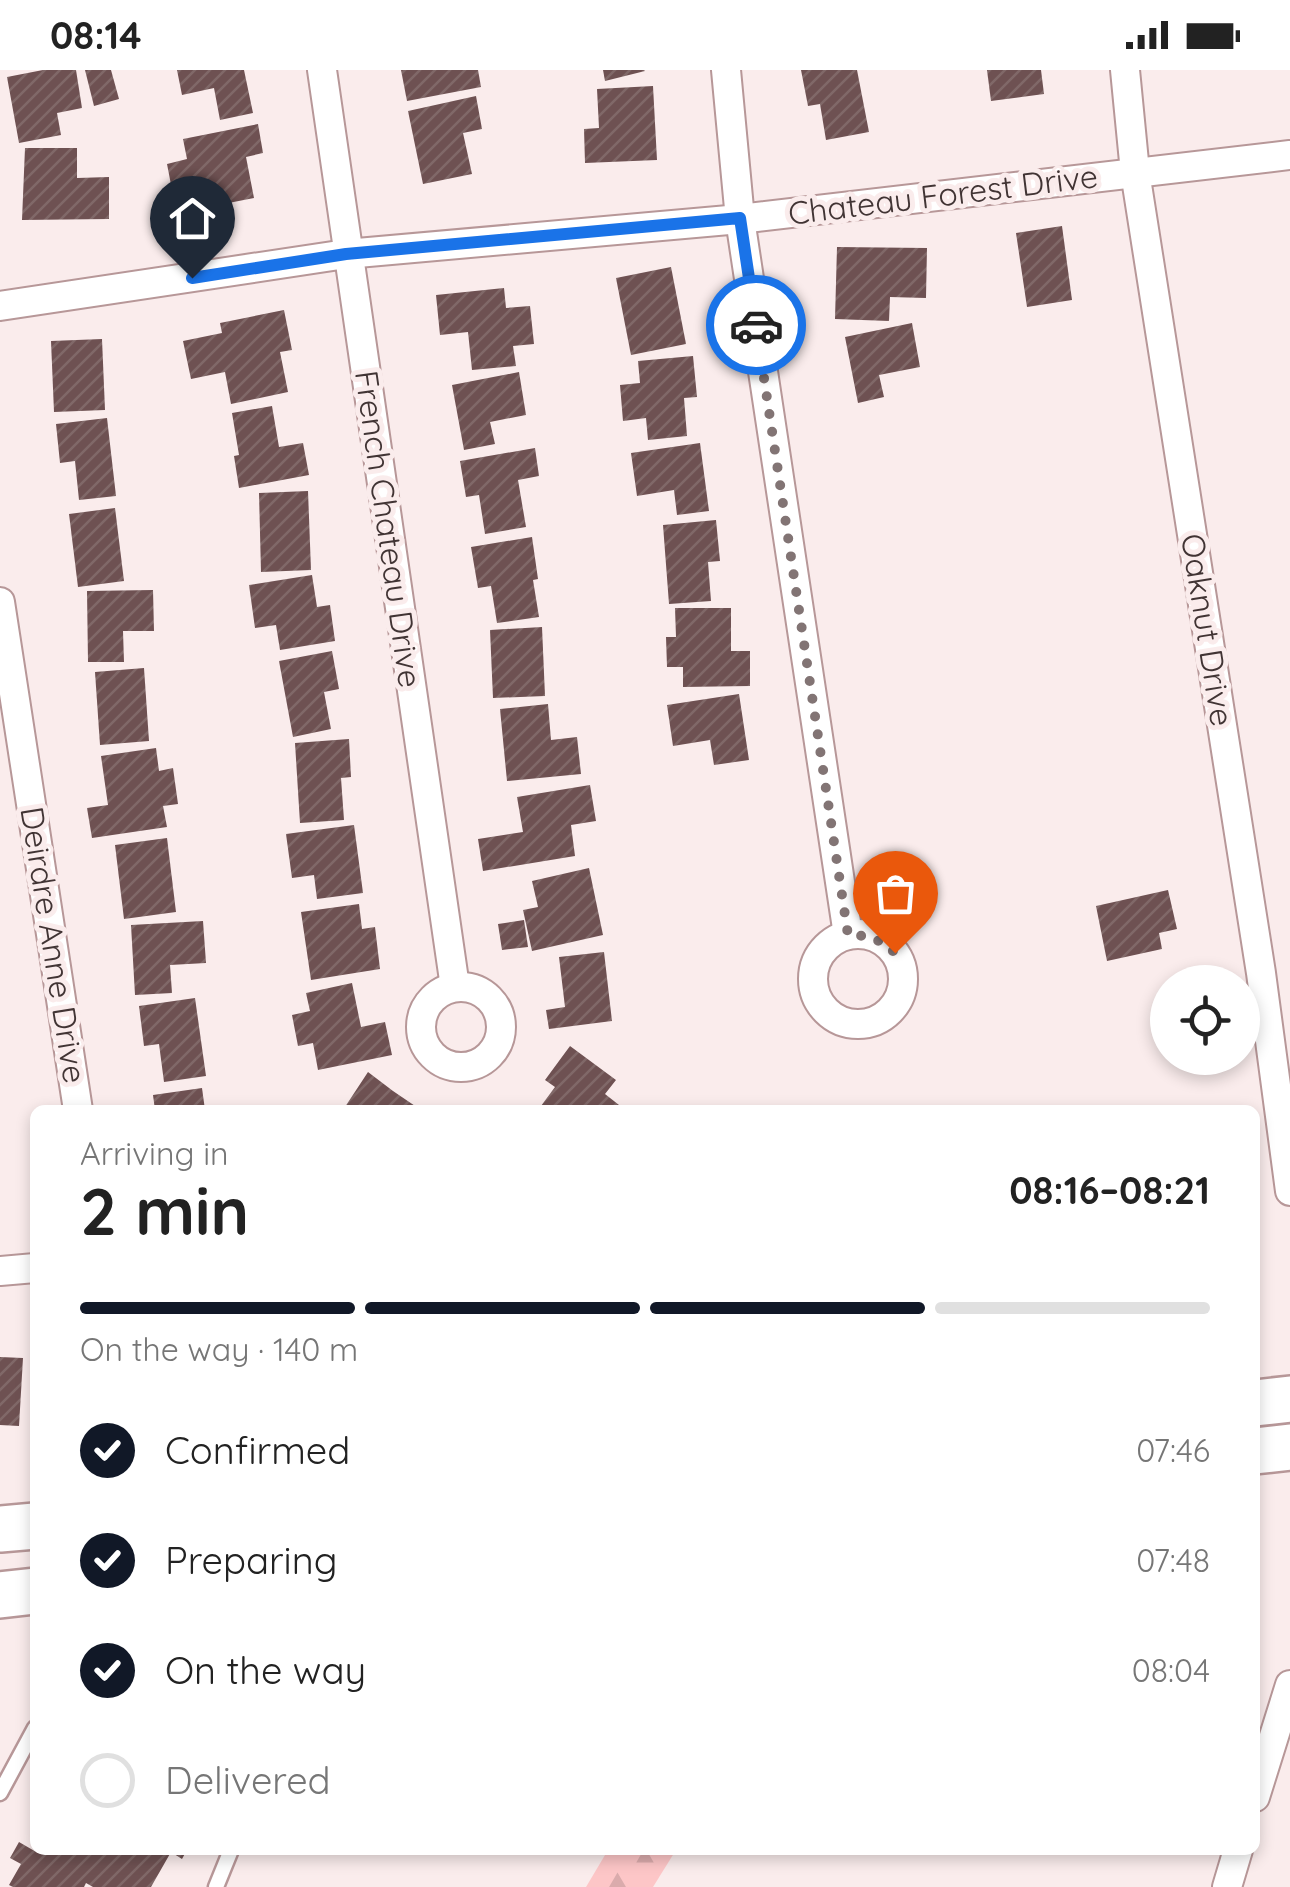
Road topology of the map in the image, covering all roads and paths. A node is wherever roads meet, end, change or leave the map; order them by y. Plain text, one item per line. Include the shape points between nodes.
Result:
1 (322, 70) edge
2 (726, 70) edge
3 (1124, 70) edge
4 (1290, 156) edge
5 (1135, 172) junction
6 (740, 218) junction
7 (346, 254) junction
8 (0, 306) edge
9 (0, 602) edge
10 (848, 935) dead end
11 (456, 988) dead end
12 (77, 1105) edge
13 (1290, 1190) edge
14 (30, 1268) edge
15 (0, 1271) edge
16 (1290, 1399) edge
17 (1260, 1402) edge
18 (1290, 1447) edge
19 (1260, 1450) edge
20 (30, 1527) edge
21 (0, 1530) edge
22 (30, 1592) edge
23 (0, 1595) edge
24 (1290, 1685) edge
25 (30, 1737) edge
26 (1260, 1781) edge
27 (0, 1793) edge
28 (228, 1855) edge
29 (1237, 1855) edge
30 (216, 1887) edge
31 (1227, 1887) edge

1 - 7 street, French Chateau Drive
2 - 6 street
3 - 5 street, Oaknut Drive
4 - 5 street, Chateau Forest Drive
5 - 6 street, Chateau Forest Drive
5 - 13 street, Oaknut Drive
6 - 7 street, Chateau Forest Drive
6 - 10 street
7 - 8 street, Chateau Forest Drive
7 - 11 street, French Chateau Drive
9 - 12 street, Deirdre Anne Drive
14 - 15 street
16 - 17 main road
18 - 19 main road
20 - 21 main road
22 - 23 main road
24 - 26 street
25 - 27 lane
28 - 30 lane
29 - 31 street

